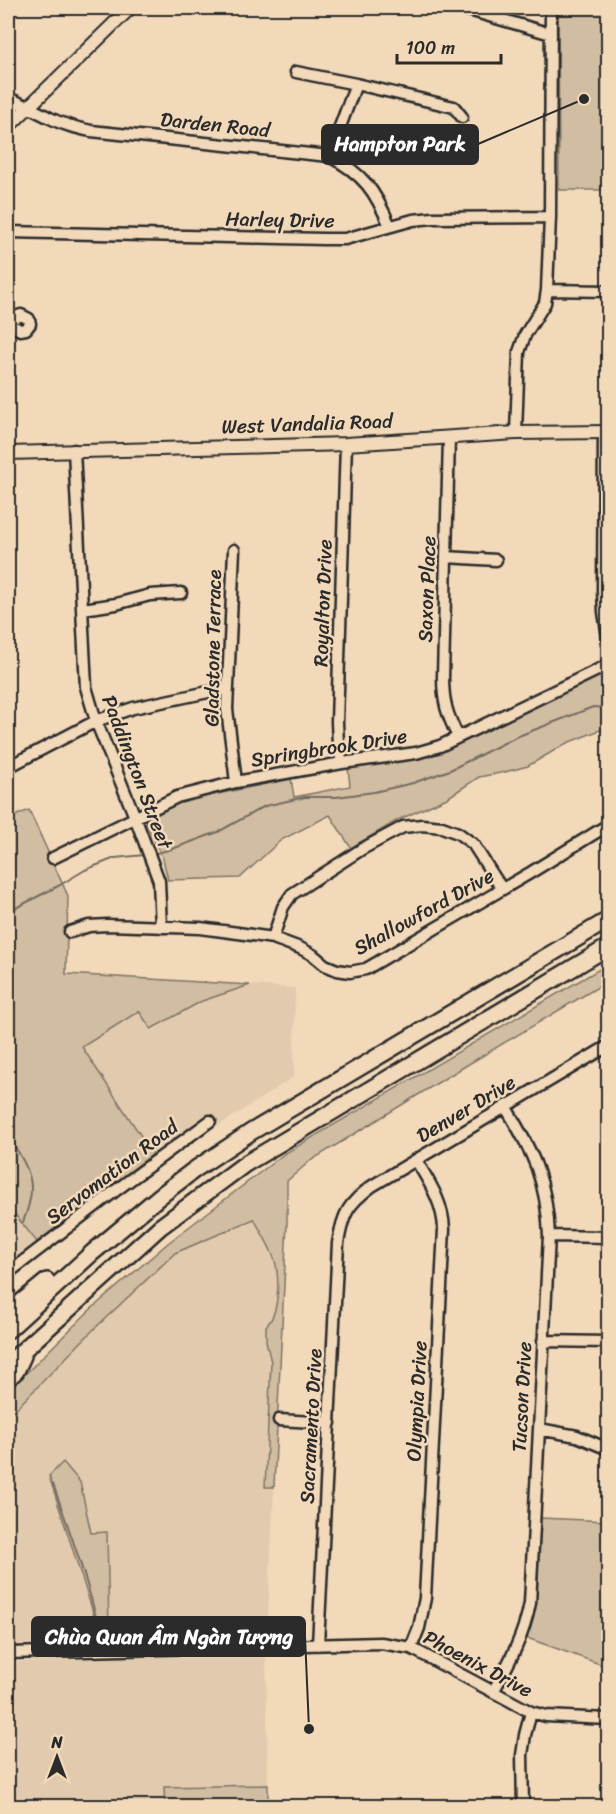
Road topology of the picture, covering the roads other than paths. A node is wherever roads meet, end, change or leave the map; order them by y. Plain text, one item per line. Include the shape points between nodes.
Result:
1 (130, 8) edge
2 (462, 8) edge
3 (551, 8) edge
4 (551, 34) junction
5 (296, 72) dead end
6 (356, 84) junction
7 (8, 98) edge
8 (28, 106) junction
9 (462, 117) dead end
10 (8, 127) edge
11 (329, 156) junction
12 (550, 217) junction
13 (390, 226) junction
14 (8, 232) edge
15 (547, 290) junction
16 (609, 291) edge
17 (606, 432) edge
18 (516, 433) junction
19 (449, 438) junction
20 (346, 444) junction
21 (74, 450) junction
22 (8, 453) edge
23 (234, 550) dead end
24 (446, 557) junction
25 (496, 560) dead end
26 (181, 592) dead end
27 (83, 609) junction
28 (609, 637) edge
29 (609, 665) edge
30 (227, 688) junction
31 (96, 721) junction
32 (458, 737) junction
33 (342, 763) junction
34 (8, 767) edge
35 (236, 782) junction
36 (135, 817) junction
37 (609, 825) edge
38 (53, 858) dead end
39 (502, 889) junction
40 (609, 920) edge
41 (161, 927) junction
42 (70, 932) dead end
43 (273, 938) junction
44 (609, 947) edge
45 (609, 956) edge
46 (552, 980) junction
47 (609, 1046) edge
48 (505, 1106) junction
49 (210, 1121) dead end
50 (416, 1160) junction
51 (347, 1210) joint
52 (549, 1236) junction
53 (609, 1237) edge
54 (108, 1239) junction
55 (8, 1273) edge
56 (8, 1314) edge
57 (8, 1330) edge
58 (543, 1341) junction
59 (609, 1342) edge
60 (30, 1343) junction
61 (8, 1364) edge
62 (8, 1378) edge
63 (279, 1420) dead end
64 (330, 1423) junction
65 (539, 1429) junction
66 (609, 1449) edge
67 (318, 1645) junction
68 (411, 1648) junction
69 (8, 1653) edge
70 (493, 1692) junction
71 (531, 1712) junction
72 (609, 1719) edge
73 (523, 1806) edge

1 - 8 main road
2 - 4 street
3 - 4 street
4 - 12 street
5 - 6 street
6 - 9 street via 454,107
6 - 11 street
7 - 8 street, Darden Road
8 - 10 main road
8 - 11 street, Darden Road via 51,119 91,131
11 - 13 street, Darden Road via 361,177 378,198
12 - 13 street, Harley Drive via 433,218
12 - 15 street
13 - 14 street, Harley Drive via 345,239
15 - 16 street
15 - 18 street via 545,303 519,352
17 - 18 main road, West Vandalia Road
17 - 28 street via 603,590
18 - 19 main road, West Vandalia Road
19 - 20 main road, West Vandalia Road
19 - 24 street, Saxon Place
20 - 21 main road, West Vandalia Road
20 - 33 street, Royalton Drive via 337,722
21 - 22 main road, West Vandalia Road
21 - 27 street, Paddington Street
23 - 30 street, Gladstone Terrace
24 - 25 street
24 - 32 street, Saxon Place via 443,697
26 - 27 street
27 - 31 street, Paddington Street via 87,687
29 - 32 street, Springbrook Drive
30 - 31 street via 133,708
30 - 35 street, Gladstone Terrace
31 - 34 street
31 - 36 street, Paddington Street
32 - 33 street, Springbrook Drive via 416,753
33 - 35 street, Springbrook Drive
35 - 36 street, Springbrook Drive via 177,797
36 - 38 street, Springbrook Drive
36 - 41 street, Paddington Street via 159,881
37 - 39 street, Shallowford Drive
39 - 43 street, Shallowford Drive via 366,969 338,970
39 - 43 street via 473,844 458,833 442,827 403,827 292,894 282,907
40 - 54 highway via 251,1132 194,1170
41 - 42 street, Shallowford Drive via 89,926
41 - 43 street, Shallowford Drive
44 - 46 highway
45 - 46 highway
46 - 60 highway via 245,1164 160,1227
47 - 48 street, Denver Drive
48 - 50 street, Denver Drive
48 - 52 street, Tucson Drive via 537,1165 547,1201
49 - 55 street, Servomation Road
50 - 51 street, Denver Drive via 372,1185
50 - 68 street, Olympia Drive via 439,1200 444,1229 425,1598
51 - 64 street, Sacramento Drive via 338,1243
52 - 53 street
52 - 58 street, Tucson Drive
54 - 56 highway via 87,1250
54 - 57 highway
58 - 59 street
58 - 65 street, Tucson Drive
60 - 61 highway
60 - 62 highway
63 - 64 street
64 - 67 street, Sacramento Drive
65 - 66 street via 577,1436
65 - 70 street, Tucson Drive via 529,1612 514,1655
67 - 68 street, Phoenix Drive via 381,1643
67 - 69 street, Phoenix Drive
68 - 70 street, Phoenix Drive
70 - 71 street, Phoenix Drive
71 - 72 street, Phoenix Drive
71 - 73 street via 522,1755

